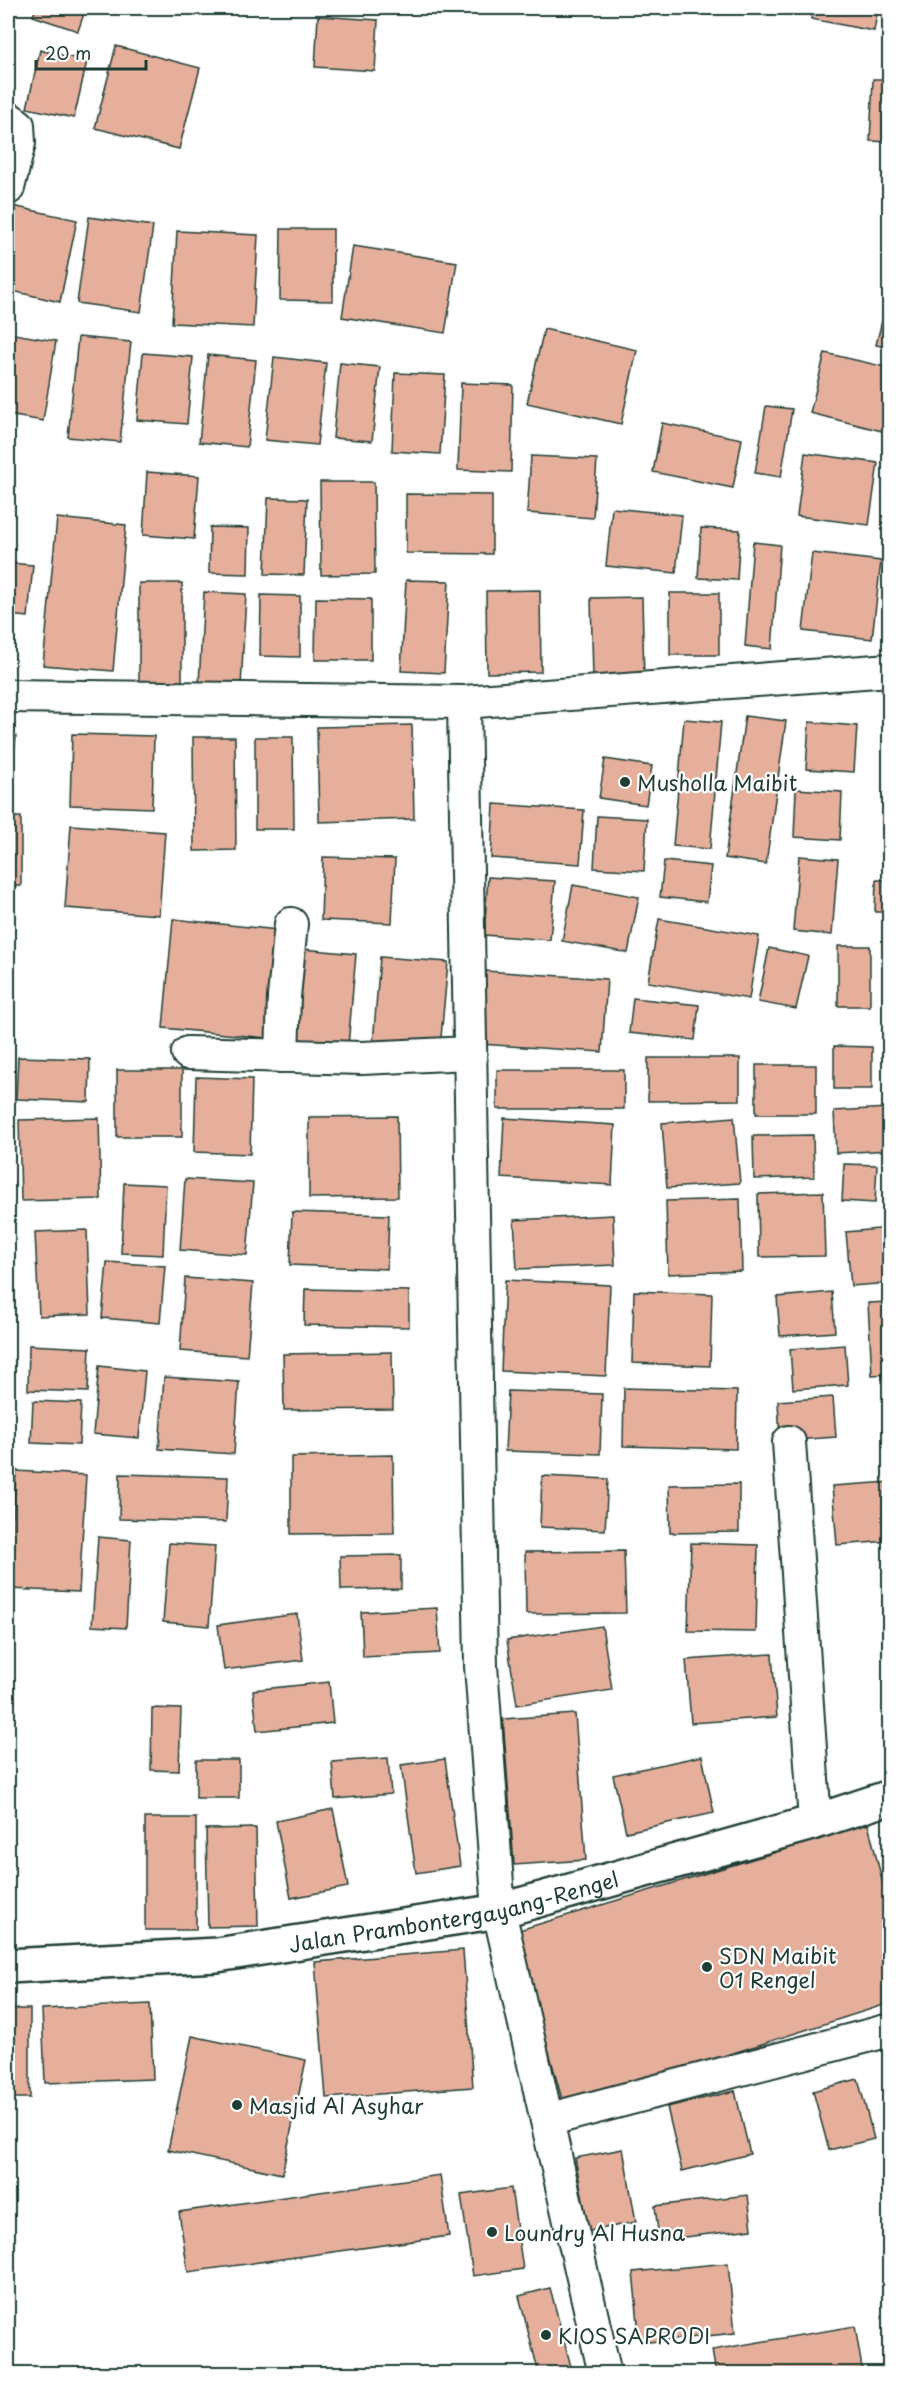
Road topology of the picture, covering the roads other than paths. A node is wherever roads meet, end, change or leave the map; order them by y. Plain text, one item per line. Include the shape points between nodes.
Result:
1 (8, 118) edge
2 (8, 188) edge
3 (890, 670) edge
4 (8, 696) edge
5 (464, 702) junction
6 (291, 924) dead end
7 (188, 1053) dead end
8 (470, 1053) junction
9 (282, 1056) junction
10 (789, 1442) dead end
11 (890, 1797) edge
12 (815, 1822) junction
13 (499, 1911) junction
14 (8, 1966) edge
15 (890, 2030) edge
16 (548, 2120) junction
17 (605, 2373) edge

1 - 2 street via 18,125 20,143
3 - 5 street
4 - 5 street
5 - 8 street
6 - 9 street
7 - 9 street
8 - 9 street via 362,1058
8 - 13 street via 481,1666
10 - 12 street
11 - 12 street, Jalan Prambontergayang-Rengel
12 - 13 street, Jalan Prambontergayang-Rengel
13 - 14 street, Jalan Prambontergayang-Rengel via 217,1955
13 - 16 street
15 - 16 street
16 - 17 street

